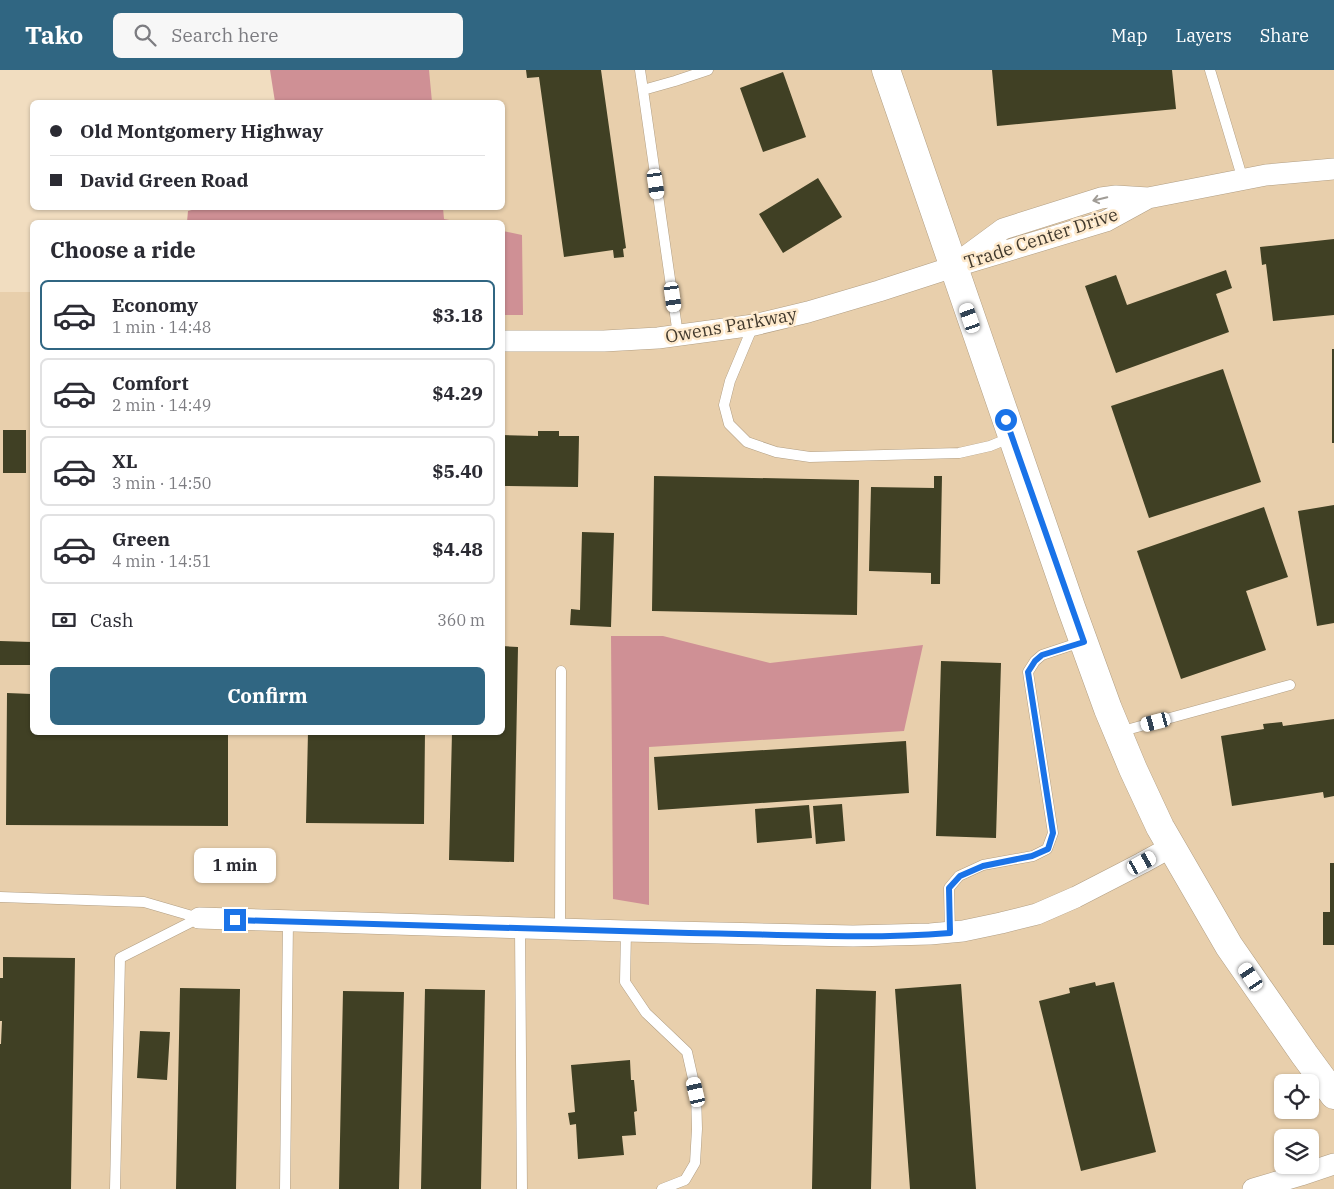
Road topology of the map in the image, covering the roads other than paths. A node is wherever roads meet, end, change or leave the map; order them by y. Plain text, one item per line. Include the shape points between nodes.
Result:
1 (640, 70) edge
2 (708, 70) edge
3 (886, 70) edge
4 (1210, 70) edge
5 (643, 90) junction
6 (1334, 169) edge
7 (1243, 180) junction
8 (953, 266) junction
9 (754, 325) junction
10 (678, 335) junction
11 (505, 341) edge
12 (1012, 437) junction
13 (1084, 642) junction
14 (561, 672) dead end
15 (1290, 685) dead end
16 (1118, 732) junction
17 (1171, 847) junction
18 (0, 897) edge
19 (199, 918) junction
20 (288, 921) junction
21 (520, 928) junction
22 (560, 929) junction
23 (626, 932) junction
24 (950, 933) junction
25 (1334, 1095) edge
26 (1334, 1164) edge
27 (115, 1189) edge
28 (285, 1189) edge
29 (522, 1189) edge
30 (662, 1189) edge
31 (1253, 1189) edge

1 - 5 lane
2 - 5 lane
3 - 8 street
4 - 7 lane
5 - 10 lane
6 - 7 street
7 - 8 street, Owens Parkway via 1148,198 1101,198 1003,229
8 - 9 street, Owens Parkway via 897,286
8 - 12 street
9 - 10 street, Owens Parkway
9 - 12 lane via 724,405 729,424 747,442 776,452 810,457 959,453
10 - 11 street, Owens Parkway via 604,341
12 - 13 street
13 - 16 street
13 - 24 lane via 1042,655 1028,672 1053,833 1048,849 1032,856 983,866 960,876 949,888
14 - 22 lane
15 - 16 lane
16 - 17 street
17 - 24 street via 1037,914
17 - 25 street via 1230,946
18 - 19 lane via 144,902
19 - 20 street
19 - 27 lane via 120,958
20 - 21 street
20 - 28 lane
21 - 22 street
21 - 29 lane
22 - 23 street
23 - 24 street via 853,936
23 - 30 lane via 624,982 646,1014 687,1052 696,1092 695,1163 684,1180
26 - 31 street

